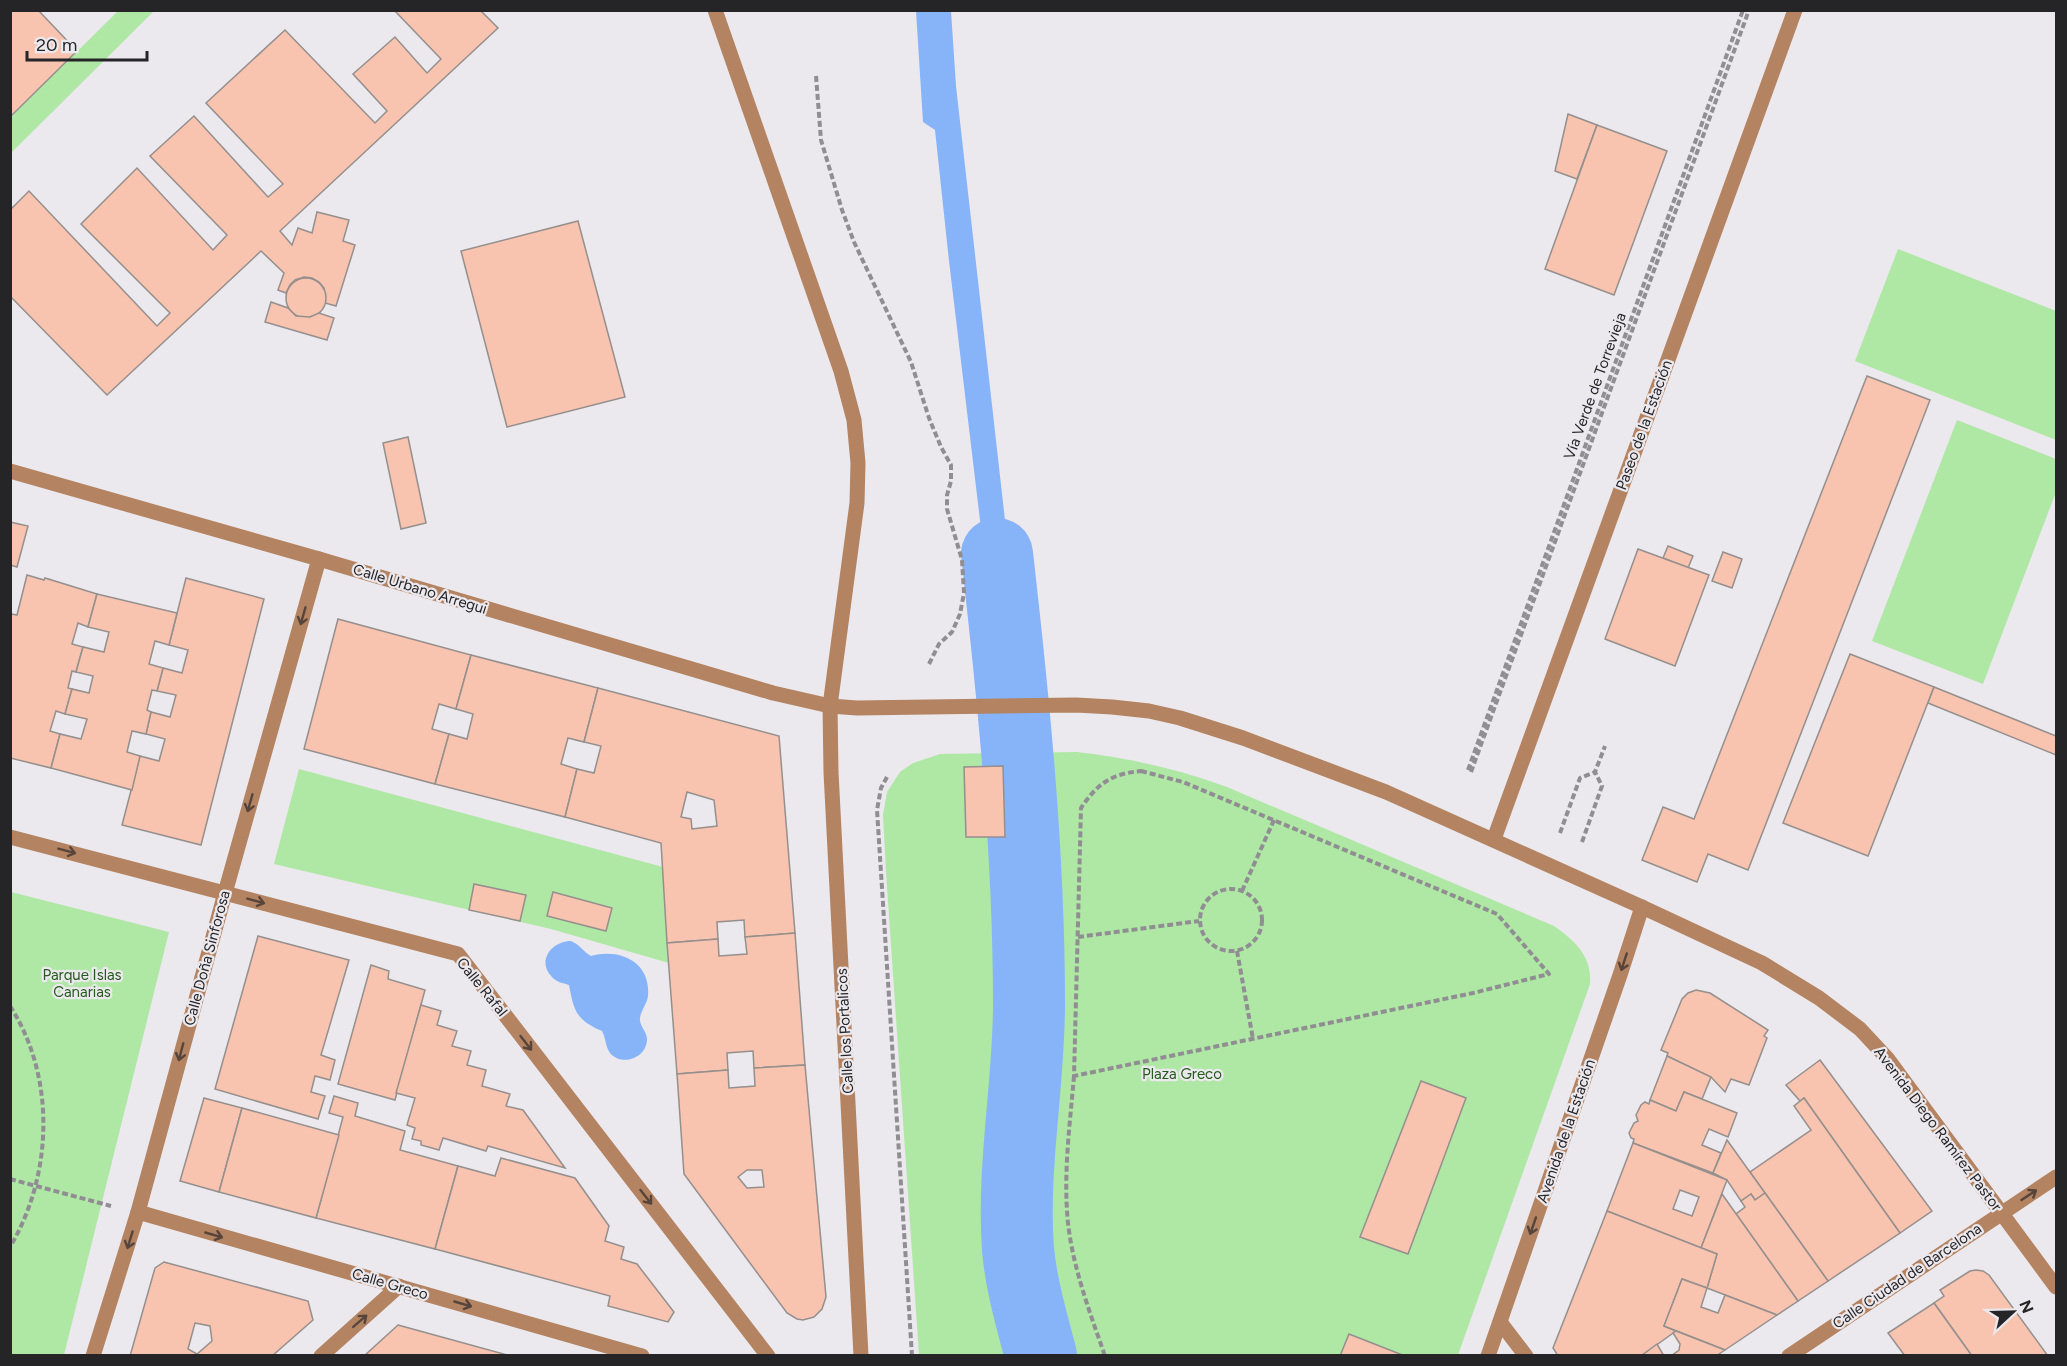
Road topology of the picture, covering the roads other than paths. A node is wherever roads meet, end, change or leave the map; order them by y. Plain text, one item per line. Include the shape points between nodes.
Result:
1 (715, 10) edge
2 (1795, 10) edge
3 (10, 471) edge
4 (320, 559) junction
5 (830, 706) junction
6 (10, 837) edge
7 (1494, 839) junction
8 (225, 893) junction
9 (1642, 907) junction
10 (2056, 1177) edge
11 (138, 1212) junction
12 (2002, 1213) junction
13 (399, 1286) junction
14 (2056, 1287) edge
15 (1500, 1322) junction
16 (93, 1356) edge
17 (321, 1356) edge
18 (642, 1356) edge
19 (768, 1356) edge
20 (861, 1356) edge
21 (1488, 1356) edge
22 (1526, 1356) edge
23 (1789, 1356) edge

1 - 5 street, Calle los Portalicos via 841,371 854,420 857,503
2 - 7 street, Paseo de la Estación
3 - 4 street, Calle Urbano Arregui
4 - 5 street, Calle Urbano Arregui via 773,693
4 -> 8 street, Calle Doña Sinforosa
5 - 7 street, Calle Urbano Arregui via 875,709 1076,705 1149,711 1243,738 1386,792
5 - 20 street, Calle los Portalicos
6 -> 8 street, Calle Rafal
7 - 9 street
8 -> 11 street, Calle Doña Sinforosa
8 -> 19 street, Calle Rafal via 458,954
9 - 12 street, Avenida Diego Ramírez Pastor via 1762,963 1860,1029 1887,1058
9 -> 15 street, Avenida de la Estación
12 -> 10 street, Calle Ciudad de Barcelona
11 -> 13 street, Calle Greco
11 -> 16 street, Calle Doña Sinforosa
12 - 14 street, Avenida Diego Ramírez Pastor
12 - 23 street, Calle Ciudad de Barcelona
17 -> 13 street
13 -> 18 street, Calle Greco
15 - 21 street, Avenida de la Estación
15 - 22 street

